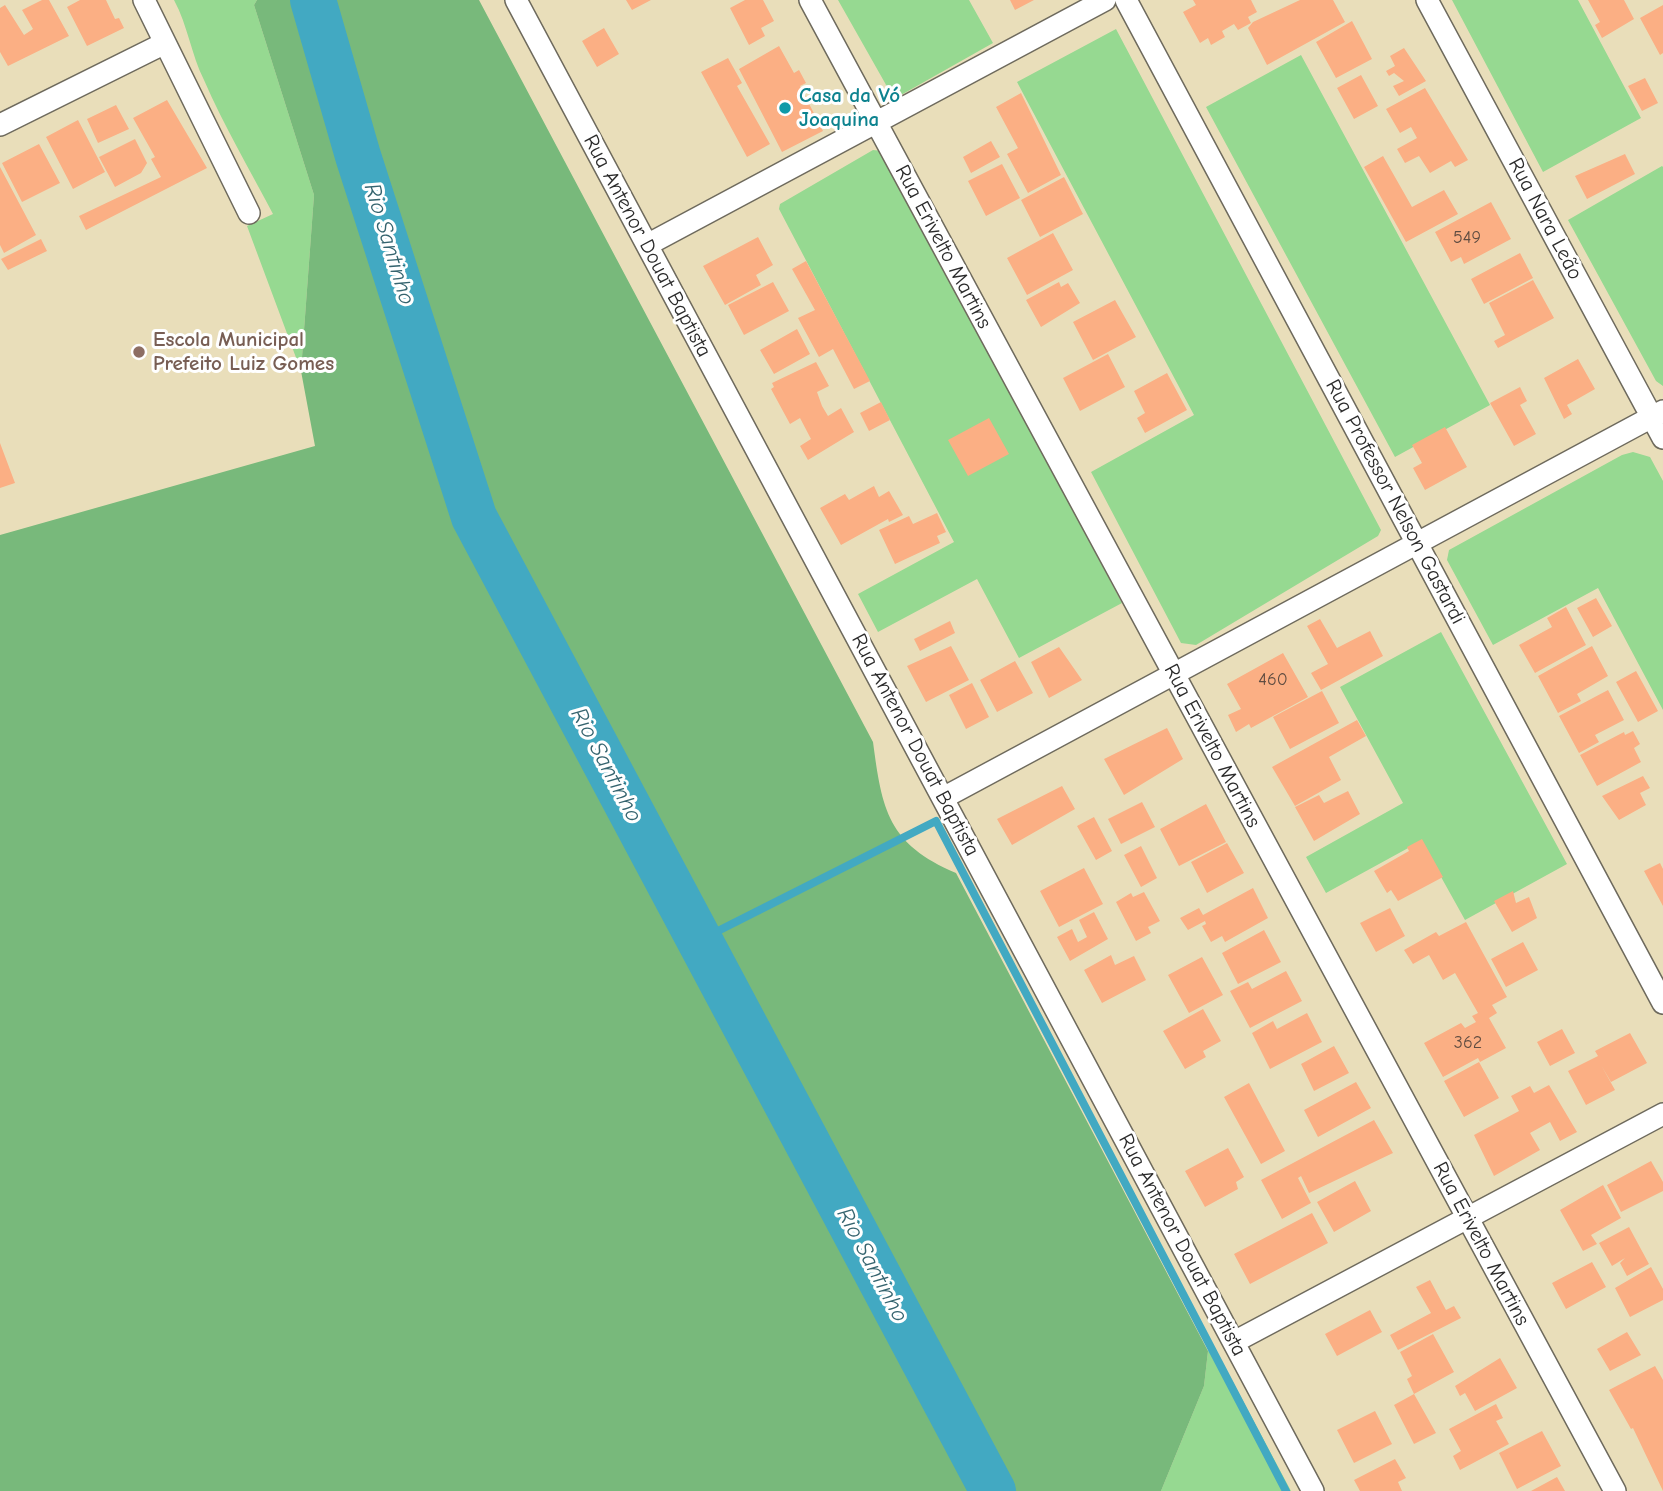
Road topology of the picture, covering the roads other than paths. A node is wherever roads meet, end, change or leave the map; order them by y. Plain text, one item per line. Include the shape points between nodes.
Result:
1 (144, 0) edge
2 (516, 0) edge
3 (810, 0) edge
4 (1105, 0) edge
5 (1126, 0) edge
6 (1427, 0) edge
7 (165, 43) junction
8 (876, 122) junction
9 (0, 125) edge
10 (249, 213) dead end
11 (647, 245) junction
12 (1657, 414) edge
13 (1663, 438) edge
14 (1417, 543) junction
15 (1173, 674) junction
16 (943, 798) junction
17 (1663, 1003) edge
18 (1663, 1114) edge
19 (1467, 1218) junction
20 (1234, 1342) junction
21 (1314, 1491) edge
22 (1615, 1491) edge

1 - 7 street
2 - 11 street, Rua Antenor Douat Baptista
3 - 8 street, Rua Erivelto Martins
4 - 8 street
5 - 14 street, Rua Professor Nelson Gastardi
6 - 12 street, Rua Nara Leão
7 - 9 street
7 - 10 street
8 - 11 street
8 - 15 street, Rua Erivelto Martins
11 - 16 street, Rua Antenor Douat Baptista
12 - 13 street, Rua Nara Leão
12 - 14 street
14 - 15 street
14 - 17 street, Rua Professor Nelson Gastardi
15 - 16 street
15 - 19 street, Rua Erivelto Martins
16 - 20 street, Rua Antenor Douat Baptista
18 - 19 street
19 - 20 street
19 - 22 street, Rua Erivelto Martins
20 - 21 street, Rua Antenor Douat Baptista

